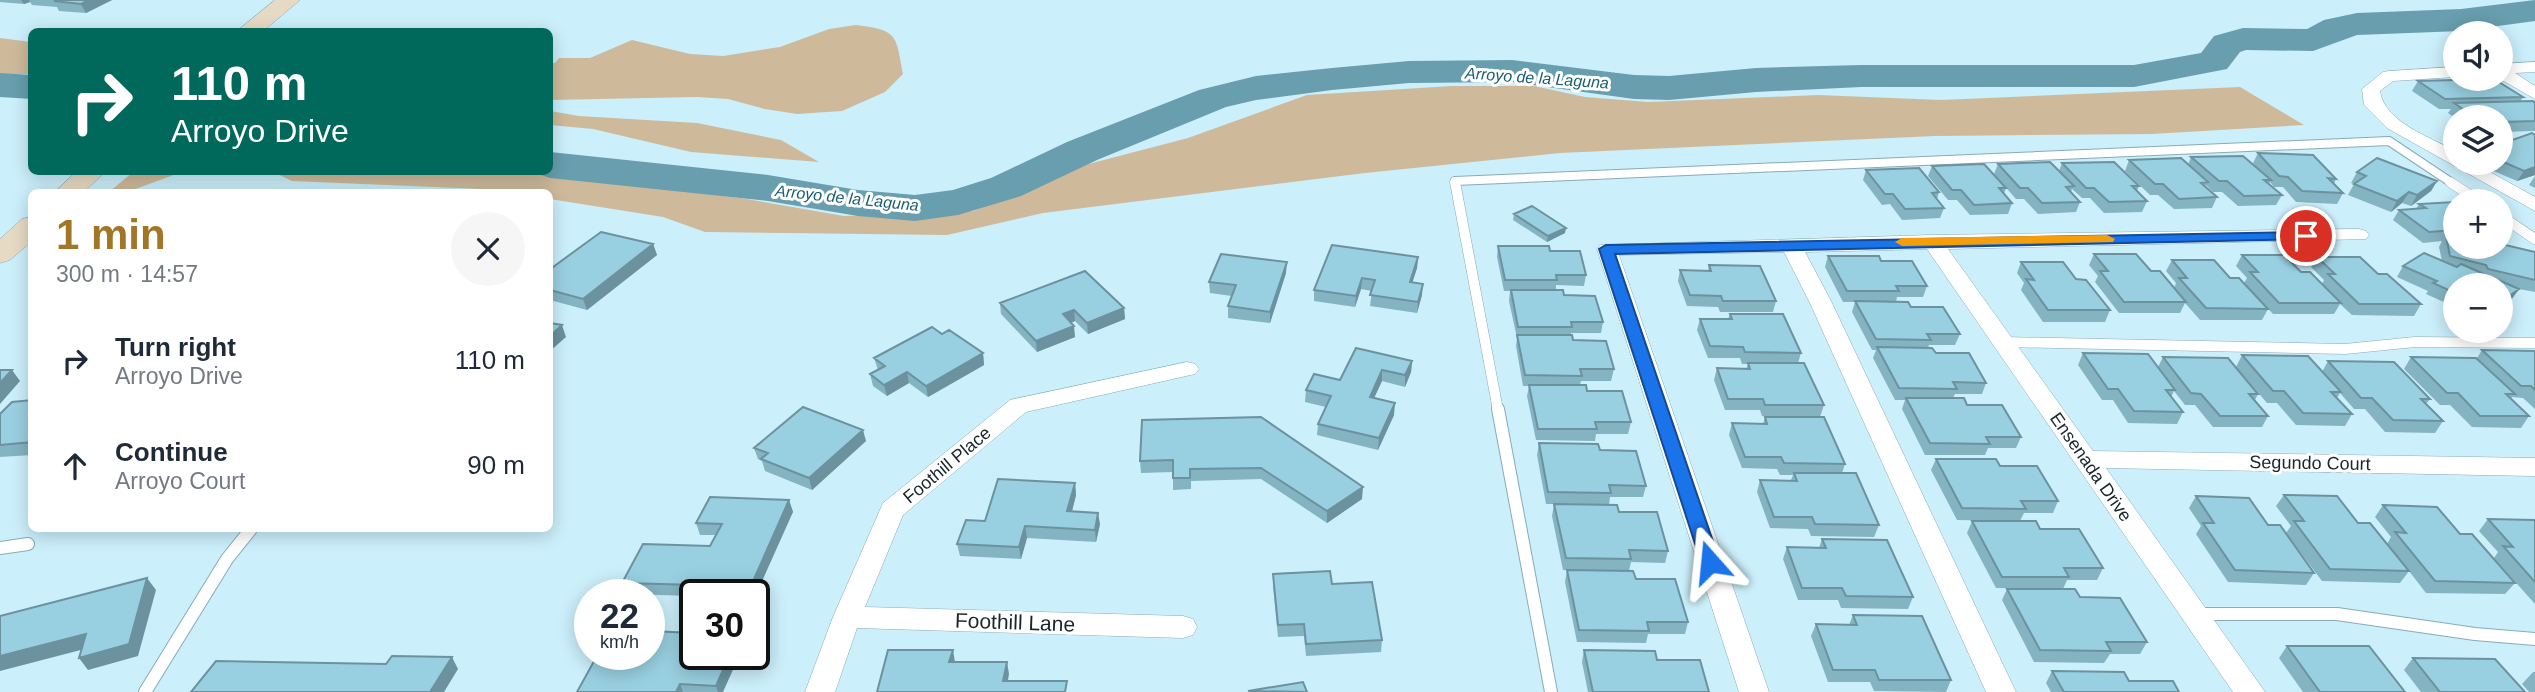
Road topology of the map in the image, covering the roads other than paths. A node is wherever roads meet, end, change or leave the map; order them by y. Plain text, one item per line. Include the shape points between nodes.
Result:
1 (289, 0) edge
2 (252, 28) edge
3 (2535, 67) edge
4 (2513, 70) edge
5 (2443, 73) edge
6 (2513, 79) edge
7 (2535, 94) edge
8 (2443, 152) edge
9 (88, 175) edge
10 (2482, 175) edge
11 (72, 189) edge
12 (2461, 189) edge
13 (2535, 205) edge
14 (2513, 224) edge
15 (2359, 235) dead end
16 (2535, 239) edge
17 (1933, 241) junction
18 (1791, 245) junction
19 (2003, 342) junction
20 (2535, 343) edge
21 (1188, 369) dead end
22 (2086, 459) junction
23 (2535, 467) edge
24 (249, 532) edge
25 (28, 544) dead end
26 (0, 548) edge
27 (2195, 614) junction
28 (847, 617) junction
29 (1183, 627) dead end
30 (2535, 639) edge
31 (145, 692) edge
32 (820, 692) edge
33 (1552, 692) edge
34 (1754, 692) edge
35 (2001, 692) edge
36 (2250, 692) edge

1 - 2 main road
3 - 4 street
5 - 8 street via 2389,76 2371,89 2373,106 2393,124
6 - 7 street
9 - 11 main road
10 - 13 street
12 - 33 lane via 2389,141 1455,181
14 - 16 lane
15 - 17 street
17 - 18 street
17 - 19 street, Ensenada Drive
18 - 34 street via 1606,249
18 - 35 street
19 - 20 lane via 2345,349 2415,342
19 - 22 street, Ensenada Drive
21 - 28 street, Foothill Place via 1018,406 892,510
22 - 23 street, Segundo Court
22 - 27 street, Ensenada Drive
24 - 31 lane
25 - 26 lane
27 - 30 lane via 2337,614
27 - 36 street, Ensenada Drive
28 - 29 street, Foothill Lane
28 - 32 street, Foothill Place

